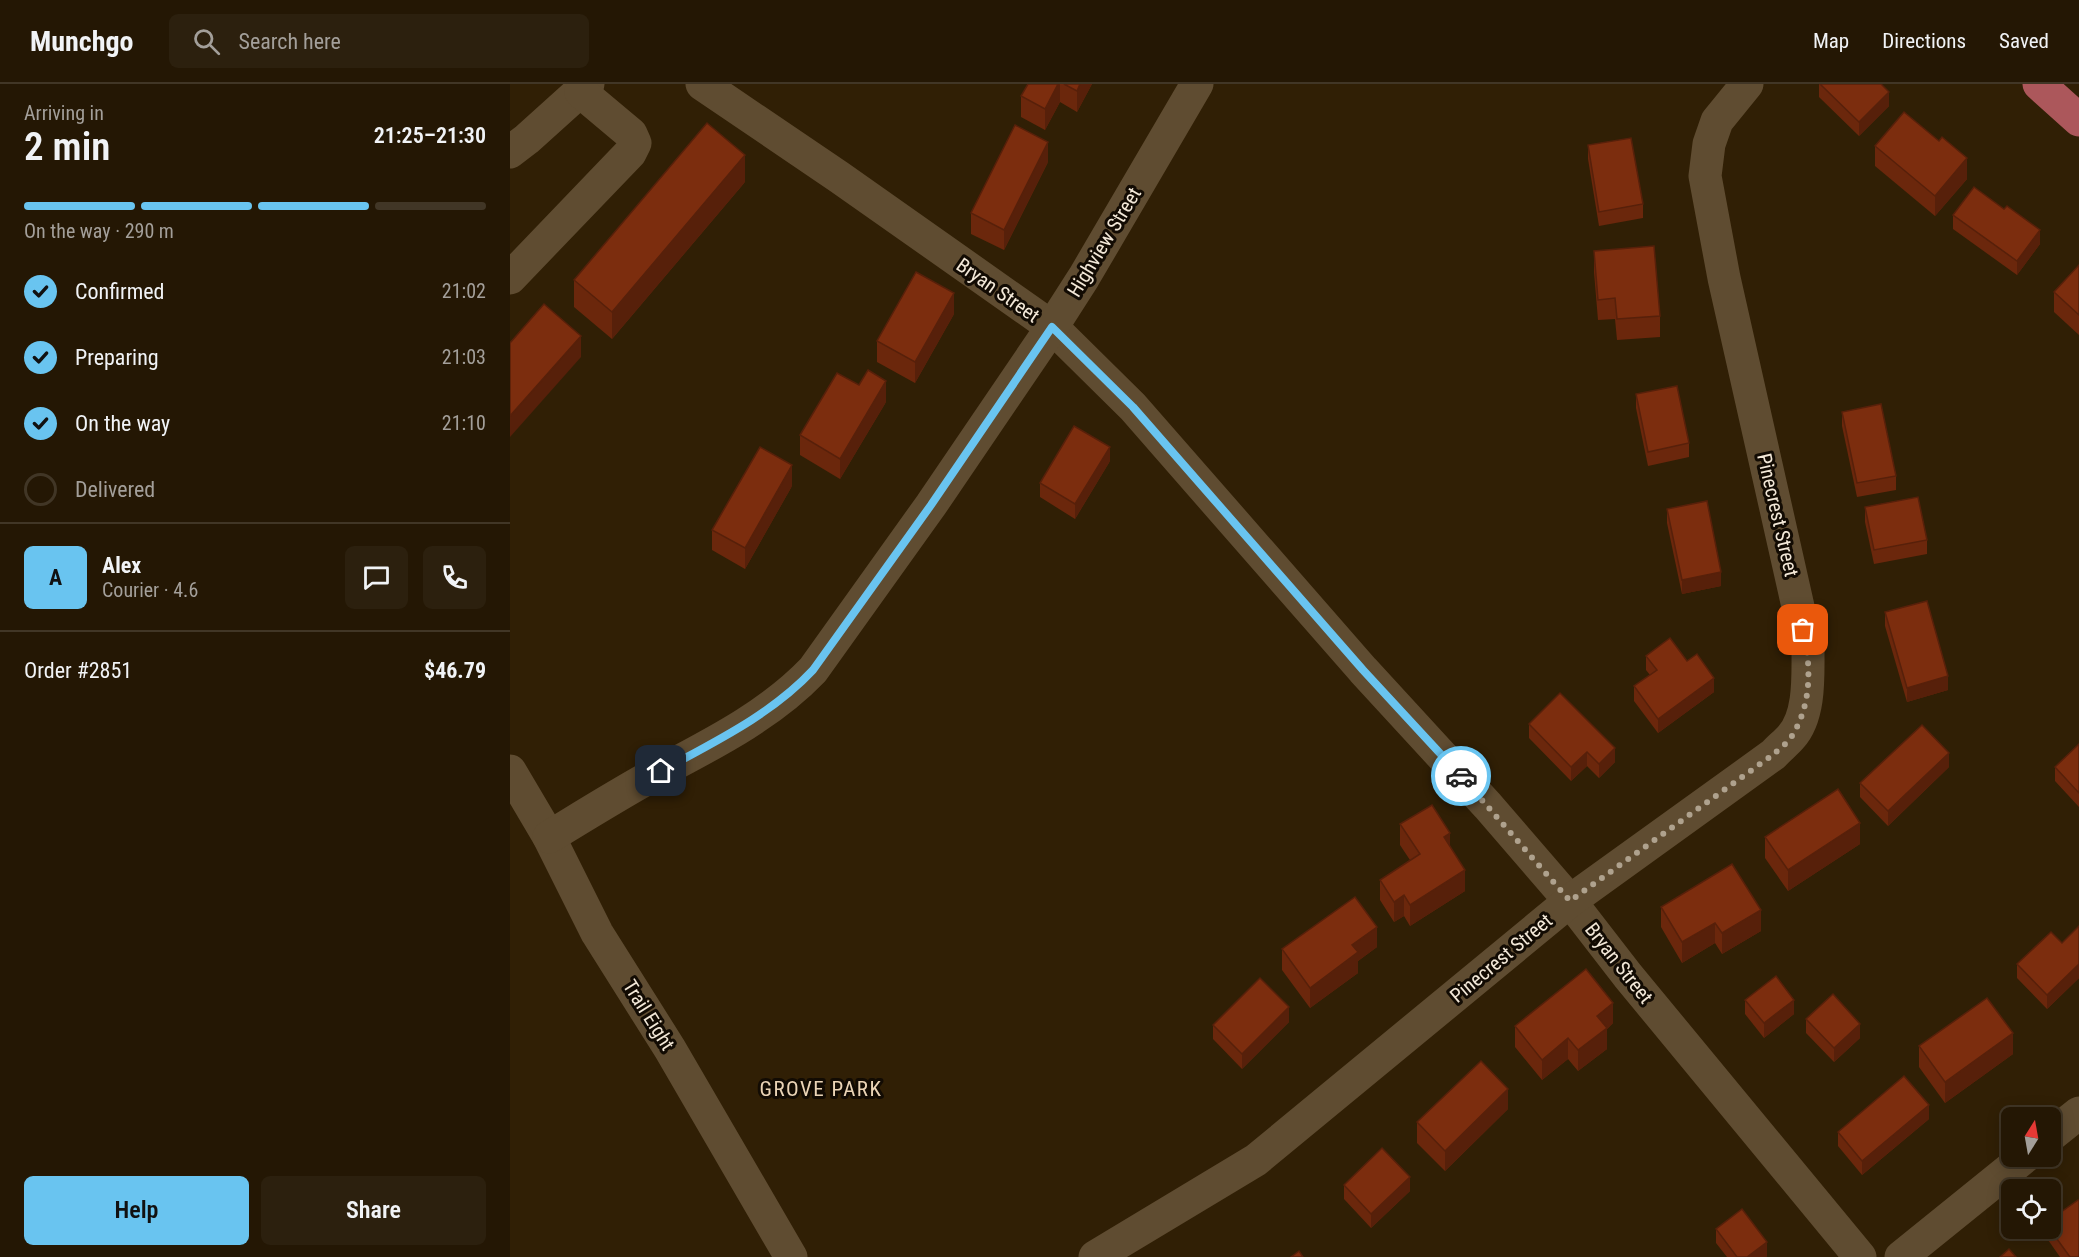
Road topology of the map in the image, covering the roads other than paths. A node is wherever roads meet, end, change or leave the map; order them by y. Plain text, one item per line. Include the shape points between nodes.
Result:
1 (702, 84) edge
2 (1197, 84) edge
3 (1747, 84) edge
4 (2039, 84) edge
5 (584, 88) edge
6 (2079, 120) edge
7 (510, 152) edge
8 (510, 278) edge
9 (1052, 327) junction
10 (510, 771) edge
11 (549, 837) junction
12 (1570, 901) junction
13 (2079, 1113) edge
14 (2061, 1127) edge
15 (2012, 1167) edge
16 (791, 1257) edge
17 (1095, 1257) edge
18 (1860, 1257) edge
19 (1901, 1257) edge

1 - 9 street, Bryan Street
2 - 9 street, Highview Street
3 - 12 street, Pinecrest Street via 1717,121 1705,176 1724,278 1808,651 1808,692 1793,736 1774,754
4 - 6 main road
5 - 7 street
5 - 8 street via 631,134 635,143 630,153
9 - 11 street, Highview Street via 924,515 813,670 793,691 738,729
9 - 12 street, Bryan Street via 1133,407
10 - 11 street, Trail Eight
11 - 16 street, Trail Eight via 597,933 670,1049
12 - 17 street, Pinecrest Street via 1256,1160
12 - 18 street, Bryan Street
13 - 14 street
15 - 19 street

